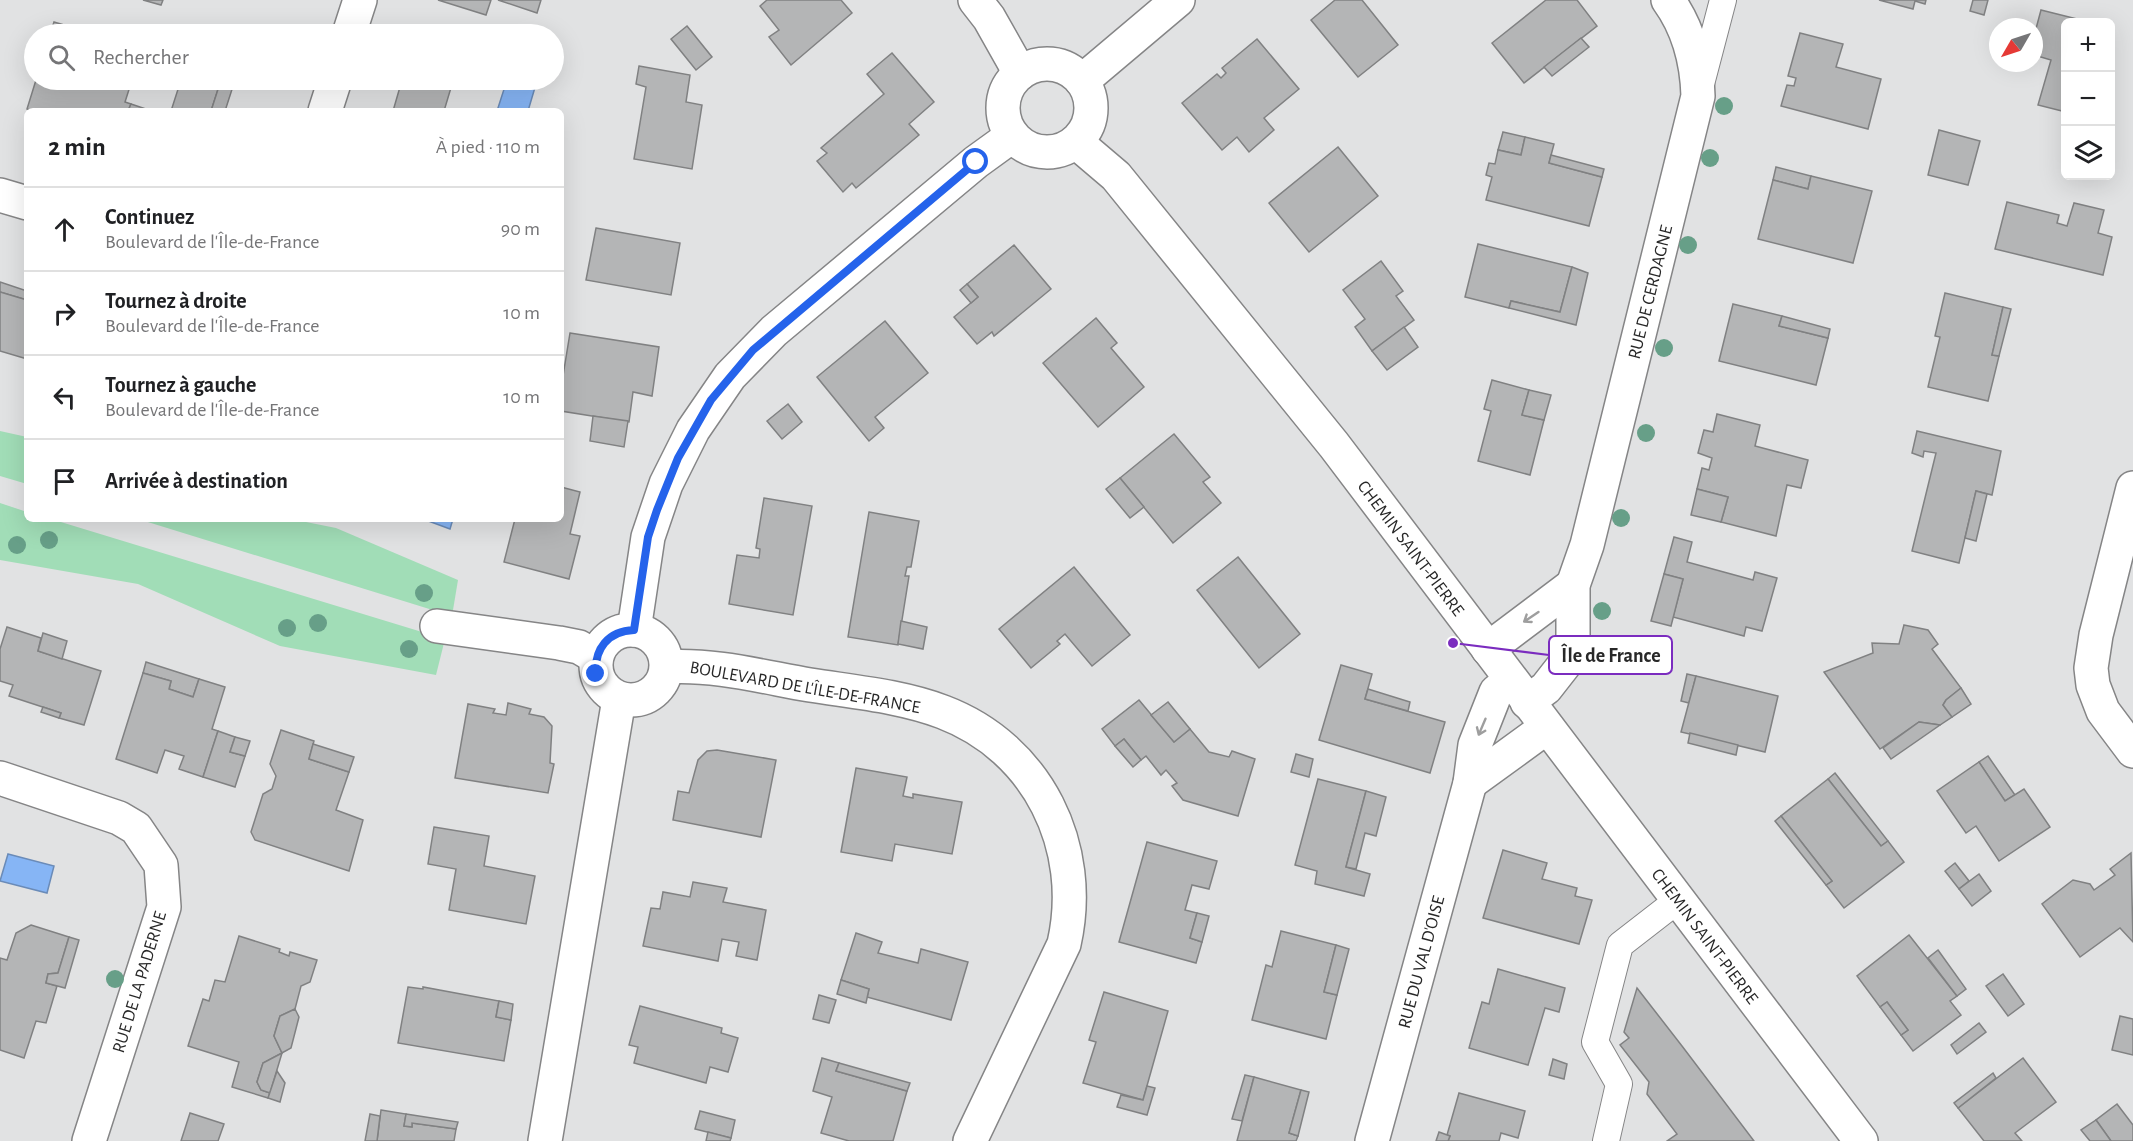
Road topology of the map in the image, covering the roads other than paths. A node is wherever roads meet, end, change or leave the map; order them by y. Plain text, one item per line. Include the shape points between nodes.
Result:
1 (360, 0) edge
2 (975, 0) edge
3 (1178, 0) edge
4 (1668, 0) edge
5 (1723, 0) edge
6 (352, 24) edge
7 (1020, 73) junction
8 (1082, 81) junction
9 (332, 90) edge
10 (1698, 96) junction
11 (326, 108) edge
12 (1012, 135) junction
13 (1076, 142) junction
14 (0, 195) edge
15 (24, 202) edge
16 (2133, 488) edge
17 (1573, 585) junction
18 (437, 626) dead end
19 (634, 630) junction
20 (1488, 649) junction
21 (596, 657) junction
22 (667, 667) junction
23 (1519, 691) junction
24 (619, 699) junction
25 (1547, 727) junction
26 (2133, 751) edge
27 (0, 778) edge
28 (1470, 783) junction
29 (1678, 900) junction
30 (89, 1141) edge
31 (545, 1141) edge
32 (970, 1141) edge
33 (1372, 1141) edge
34 (1606, 1141) edge
35 (1861, 1141) edge

1 - 6 street
2 - 7 street
3 - 8 street
4 - 10 street, RUE DE CERDAGNE via 1689,40
5 - 10 lane
7 - 8 street via 1046,64 1059,66
7 - 12 street via 1005,96 1003,110
8 - 13 street via 1092,106 1085,132
9 - 11 street
10 - 17 street, RUE DE CERDAGNE via 1587,545
12 - 13 street via 1023,145 1050,153
12 - 19 street via 774,332 730,376 693,430 666,484 648,537
13 - 20 street, CHEMIN SAINT-PIERRE via 1116,176 1169,240 1334,445
14 - 15 street
16 - 26 street via 2091,668 2103,711
17 -> 20 street
17 - 23 street, RUE DE CERDAGNE via 1573,638 1564,665 1546,688
18 - 21 street via 559,643 579,647
19 - 21 street via 608,639
19 - 22 street, BOULEVARD DE L'ÎLE-DE-FRANCE via 644,632 661,646
20 - 23 street, CHEMIN SAINT-PIERRE
21 - 24 street via 600,682
22 - 24 street, BOULEVARD DE L'ÎLE-DE-FRANCE via 659,688 651,695 641,700
22 - 32 street, BOULEVARD DE L'ÎLE-DE-FRANCE via 688,665 730,671 918,704 974,726 995,741 1029,775 1042,795 1067,859 1070,896 1064,944
23 - 25 street, CHEMIN SAINT-PIERRE
23 -> 28 street, RUE DU VAL D'OISE via 1496,692 1474,746
24 - 31 street
25 - 28 street
25 - 29 street, CHEMIN SAINT-PIERRE
27 - 30 street, RUE DE LA PADERNE via 119,818 136,828 160,865 164,907
28 - 33 street, RUE DU VAL D'OISE
29 - 34 lane via 1620,945 1595,1042 1619,1084
29 - 35 street, CHEMIN SAINT-PIERRE

